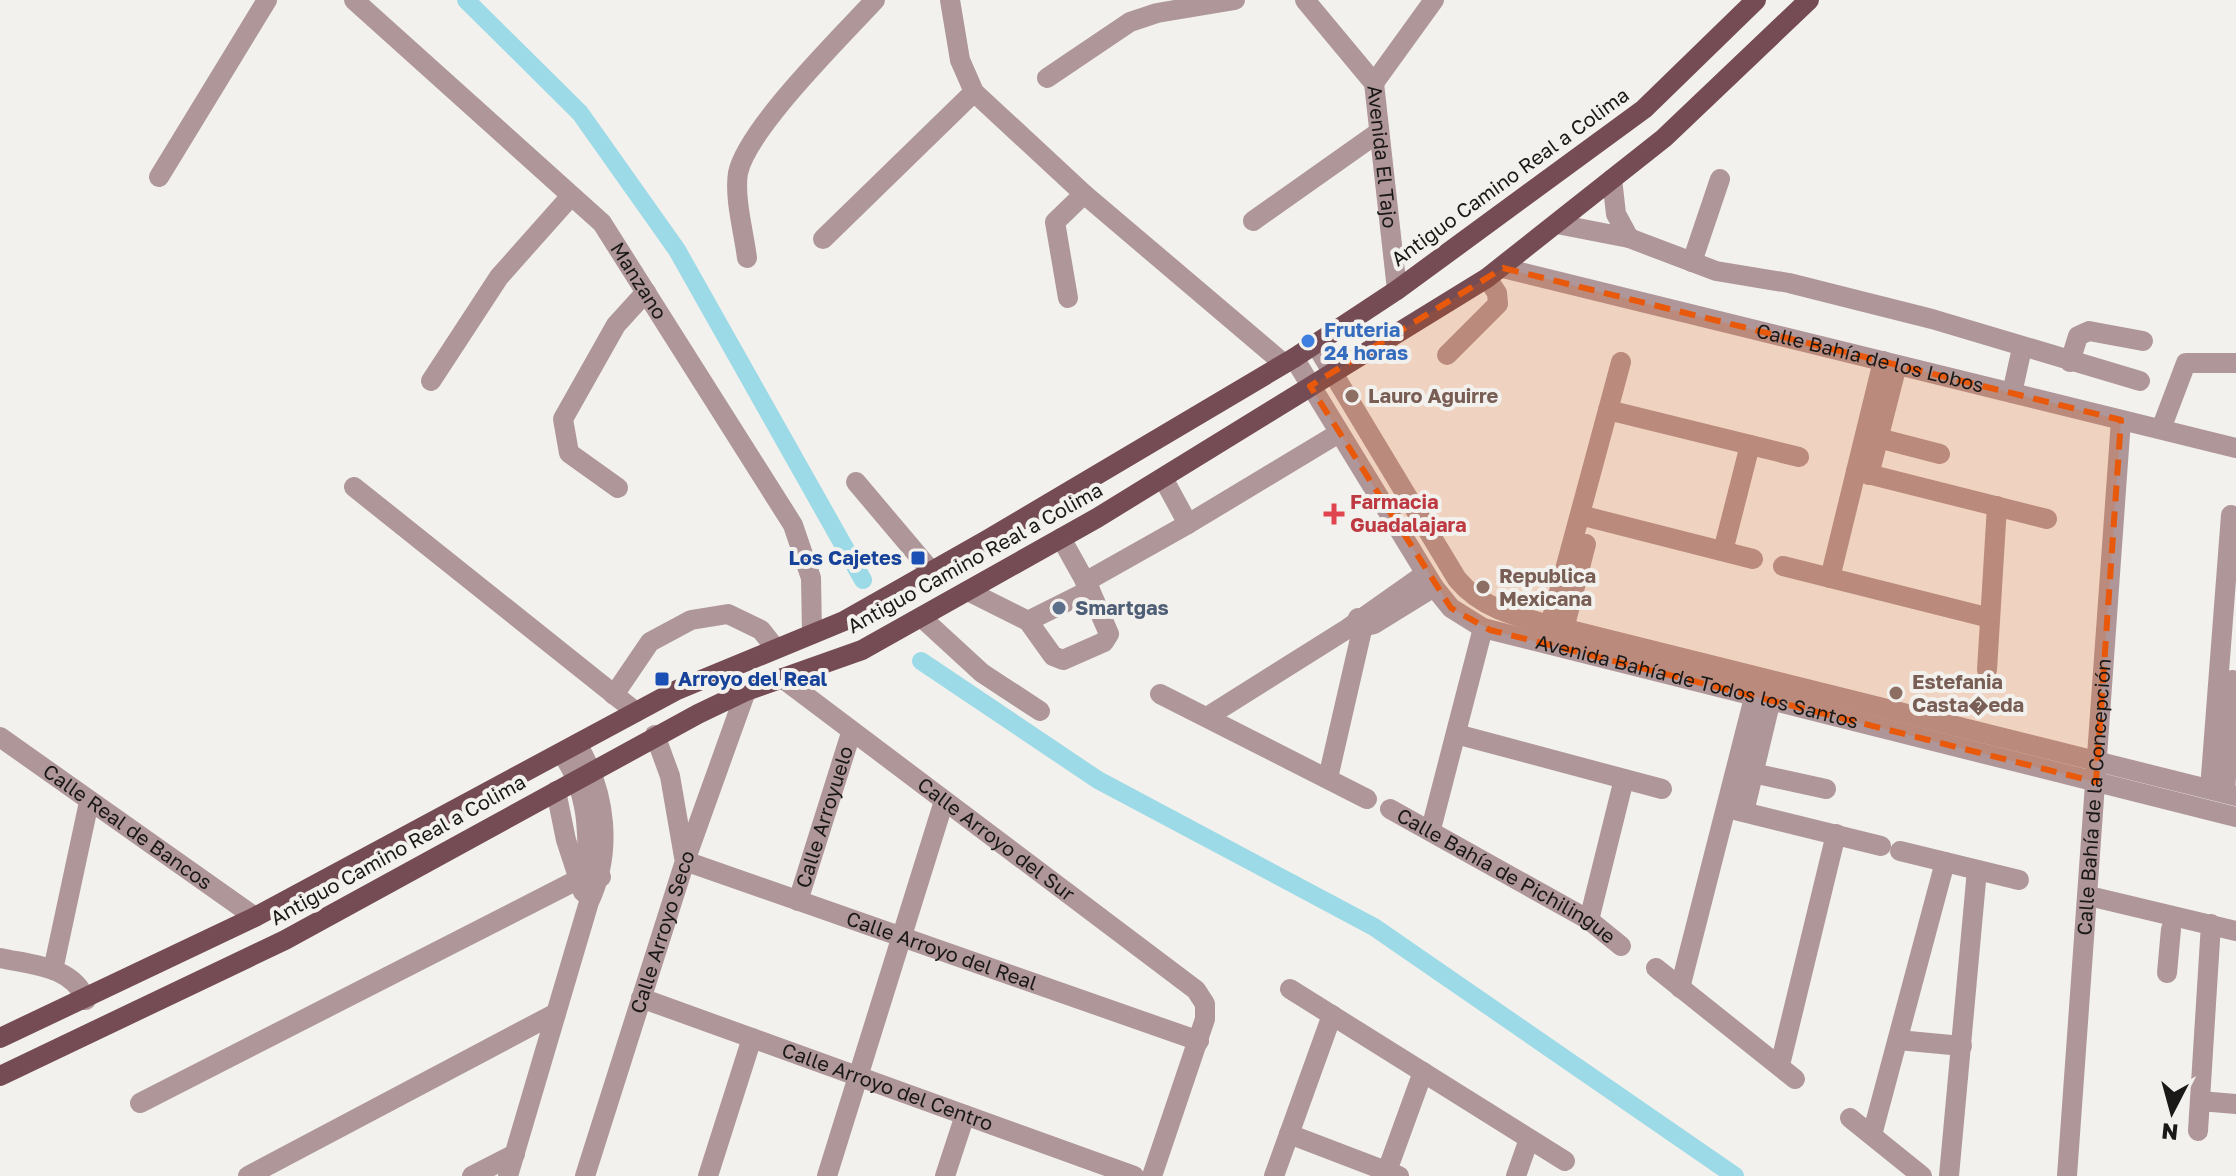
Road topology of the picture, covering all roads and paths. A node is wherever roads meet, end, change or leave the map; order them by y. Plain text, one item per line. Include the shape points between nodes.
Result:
1 (267, 0) edge
2 (354, 0) edge
3 (875, 0) edge
4 (950, 0) edge
5 (1235, 0) edge
6 (1305, 0) edge
7 (1434, 0) edge
8 (1756, 0) edge
9 (1809, 1) edge
10 (1047, 78) dead end
11 (1374, 83) junction
12 (974, 92) junction
13 (1379, 132) junction
14 (159, 177) dead end
15 (1612, 179) junction
16 (1720, 179) dead end
17 (1084, 194) junction
18 (571, 196) junction
19 (1253, 221) dead end
20 (1557, 224) junction
21 (1629, 238) junction
22 (823, 239) dead end
23 (747, 258) dead end
24 (1692, 262) junction
25 (1495, 273) junction
26 (1397, 290) junction
27 (646, 292) junction
28 (1068, 298) dead end
29 (2143, 341) dead end
30 (1316, 345) junction
31 (2022, 348) junction
32 (1447, 355) dead end
33 (1289, 360) junction
34 (1621, 362) dead end
35 (2070, 362) junction
36 (1890, 363) junction
37 (2236, 363) edge
38 (1333, 373) junction
39 (431, 381) dead end
40 (2140, 381) dead end
41 (1310, 386) junction
42 (2012, 393) junction
43 (1608, 410) junction
44 (2121, 420) junction
45 (2161, 429) junction
46 (1339, 433) junction
47 (1878, 438) junction
48 (1750, 445) junction
49 (2236, 448) edge
50 (1940, 454) dead end
51 (1799, 457) dead end
52 (1862, 473) junction
53 (1163, 478) junction
54 (856, 482) dead end
55 (354, 487) dead end
56 (618, 488) dead end
57 (1997, 506) junction
58 (2231, 515) dead end
59 (1586, 516) junction
60 (2047, 519) dead end
61 (1188, 524) junction
62 (1061, 538) junction
63 (1723, 551) junction
64 (1753, 559) dead end
65 (1783, 566) dead end
66 (2231, 566) edge
67 (932, 572) junction
68 (1830, 578) junction
69 (1430, 581) junction
70 (1087, 586) junction
71 (968, 591) junction
72 (921, 617) junction
73 (1990, 618) junction
74 (1028, 621) junction
75 (1355, 626) junction
76 (1557, 627) junction
77 (1486, 629) junction
78 (812, 634) junction
79 (776, 649) junction
80 (1987, 670) dead end
81 (782, 678) junction
82 (2229, 679) edge
83 (1765, 687) junction
84 (746, 691) junction
85 (1160, 694) dead end
86 (614, 695) junction
87 (1040, 711) dead end
88 (636, 712) junction
89 (2233, 715) edge
90 (1207, 717) junction
91 (851, 733) junction
92 (1456, 734) junction
93 (655, 735) junction
94 (0, 737) edge
95 (569, 748) junction
96 (2097, 772) junction
97 (1753, 773) junction
98 (586, 775) junction
99 (1328, 778) junction
100 (1624, 779) junction
101 (1662, 789) dead end
102 (1826, 789) dead end
103 (556, 791) junction
104 (2224, 793) edge
105 (1367, 799) dead end
106 (944, 801) junction
107 (89, 802) junction
108 (1390, 809) dead end
109 (1735, 810) junction
110 (2236, 817) edge
111 (1431, 829) junction
112 (1836, 834) junction
113 (685, 861) junction
114 (1945, 862) junction
115 (1977, 870) junction
116 (589, 878) junction
117 (2019, 880) dead end
118 (798, 901) junction
119 (2088, 903) junction
120 (255, 917) junction
121 (1589, 920) junction
122 (2171, 929) junction
123 (2210, 931) junction
124 (2236, 931) edge
125 (901, 937) junction
126 (1621, 946) dead end
127 (0, 958) edge
128 (1656, 968) dead end
129 (53, 970) junction
130 (2167, 973) dead end
131 (1680, 988) junction
132 (1290, 989) dead end
133 (641, 998) junction
134 (86, 1000) junction
135 (556, 1013) junction
136 (1332, 1015) junction
137 (89, 1034) junction
138 (0, 1038) edge
139 (752, 1038) junction
140 (1898, 1040) junction
141 (1199, 1041) junction
142 (1962, 1046) junction
143 (1423, 1072) junction
144 (0, 1076) edge
145 (858, 1077) junction
146 (2200, 1101) junction
147 (140, 1103) dead end
148 (2236, 1104) edge
149 (965, 1115) junction
150 (1850, 1118) dead end
151 (2198, 1131) dead end
152 (1289, 1134) junction
153 (1872, 1135) junction
154 (1529, 1139) junction
155 (515, 1154) junction
156 (1565, 1161) dead end
157 (1393, 1174) edge
158 (248, 1176) edge
159 (472, 1176) edge
160 (508, 1176) edge
161 (585, 1176) edge
162 (708, 1176) edge
163 (827, 1176) edge
164 (945, 1176) edge
165 (1134, 1176) edge
166 (1152, 1176) edge
167 (1274, 1176) edge
168 (1516, 1176) edge
169 (1922, 1176) edge
170 (1949, 1176) edge
171 (2067, 1176) edge

1 - 14 street
2 - 18 street, Manzano
3 - 23 street via 784,100 743,156 737,176
4 - 12 street via 960,60
5 - 10 street via 1130,22
6 - 11 street, Avenida El Tajo
7 - 11 street
8 - 26 main road, Antiguo Camino Real a Colima via 1644,109
9 - 15 main road, Antiguo Camino Real a Colima via 1664,138
11 - 13 street, Avenida El Tajo
12 - 17 street, Avenida Bahía de Todos los Santos
12 - 22 street
13 - 19 street
13 - 26 street, Avenida El Tajo
15 - 20 main road, Antiguo Camino Real a Colima
15 - 21 street via 1616,214
16 - 24 street
17 - 28 street via 1055,222
17 - 33 street, Avenida Bahía de Todos los Santos
18 - 27 street, Manzano via 602,223
18 - 39 street via 499,277
20 - 21 street
20 - 25 main road, Antiguo Camino Real a Colima
21 - 24 street
24 - 31 street via 1932,319
25 - 32 street via 1498,304
25 - 36 street, Calle Bahía de los Lobos
25 - 38 main road, Antiguo Camino Real a Colima
26 - 30 main road, Antiguo Camino Real a Colima
27 - 56 street via 616,325 563,419 569,453
27 - 78 street, Manzano via 793,525 811,578
29 - 35 street via 2089,331 2078,336
30 - 33 main road, Antiguo Camino Real a Colima
30 - 38 street, Avenida Bahía de Todos los Santos
31 - 35 street
31 - 42 street
33 - 41 street, Avenida Bahía de Todos los Santos
33 - 67 main road, Antiguo Camino Real a Colima
34 - 43 street
35 - 40 street
36 - 42 street, Calle Bahía de los Lobos
36 - 47 street
36 - 52 street
37 - 45 street via 2186,363
38 - 41 main road, Antiguo Camino Real a Colima
38 - 76 street, Avenida Bahía de Todos los Santos via 1470,594 1492,607
41 - 46 street, Avenida Bahía de Todos los Santos
41 - 53 main road, Antiguo Camino Real a Colima
42 - 44 street, Calle Bahía de los Lobos
43 - 48 street
43 - 59 street
44 - 45 street, Calle Bahía de los Lobos
44 - 96 street, Calle Bahía de la Concepción
45 - 49 street, Calle Bahía de los Lobos
46 - 61 street
46 - 69 street, Avenida Bahía de Todos los Santos
47 - 50 street
47 - 52 street
48 - 51 street
48 - 63 street
52 - 57 street
52 - 68 street
53 - 61 street
53 - 62 main road, Antiguo Camino Real a Colima
54 - 67 street
55 - 86 street
57 - 60 street
57 - 73 street
58 - 66 street
59 - 63 street
59 - 76 street
61 - 70 street
62 - 70 street
62 - 71 main road, Antiguo Camino Real a Colima
63 - 64 street
65 - 68 street
66 - 82 street
67 - 78 main road, Antiguo Camino Real a Colima
68 - 73 street
69 - 75 street
69 - 77 street, Avenida Bahía de Todos los Santos via 1451,608
70 - 74 street
70 - 74 street via 1109,634 1104,642 1063,660 1053,656
71 - 72 main road, Antiguo Camino Real a Colima
71 - 74 street
72 - 81 main road, Antiguo Camino Real a Colima via 862,650
72 - 87 street via 982,673
73 - 80 street
75 - 90 street
75 - 99 street
76 - 83 street, Avenida Bahía de Todos los Santos
77 - 83 street, Avenida Bahía de Todos los Santos
77 - 92 street
78 - 79 main road, Antiguo Camino Real a Colima
79 - 86 street via 761,630 728,614 691,620 650,642
79 - 88 main road, Antiguo Camino Real a Colima
81 - 84 main road, Antiguo Camino Real a Colima
81 - 91 street, Calle Arroyo del Sur
82 - 89 street
82 - 104 street
83 - 96 street, Avenida Bahía de Todos los Santos
83 - 97 street
83 - 109 street
84 - 93 main road, Antiguo Camino Real a Colima
84 - 113 street, Calle Arroyo Seco
85 - 90 street
86 - 88 street
88 - 95 main road, Antiguo Camino Real a Colima
89 - 104 street
90 - 99 street
91 - 106 street, Calle Arroyo del Sur
91 - 118 street, Calle Arroyuelo
92 - 100 street
92 - 111 street
93 - 98 main road, Antiguo Camino Real a Colima
93 - 113 street via 674,790
94 - 107 street, Calle Real de Bancos
95 - 98 street
95 - 120 main road, Antiguo Camino Real a Colima
96 - 104 street, Avenida Bahía de Todos los Santos
96 - 110 street, Avenida Bahía de Todos los Santos
96 - 119 street, Calle Bahía de la Concepción
97 - 102 street
97 - 109 street
98 - 103 main road, Antiguo Camino Real a Colima
98 - 116 street via 594,817
99 - 105 street
100 - 101 street
100 - 121 street
103 - 116 street
103 - 137 main road, Antiguo Camino Real a Colima via 285,940
106 - 125 street
106 - 141 street, Calle Arroyo del Sur via 1196,990 1205,1004
107 - 120 street, Calle Real de Bancos
107 - 129 street
108 - 111 street, Calle Bahía de Pichilingue
109 - 112 street
109 - 131 street
111 - 121 street, Calle Bahía de Pichilingue
112 - 114 street
112 - 131 street via 1788,1072
113 - 118 street, Calle Arroyo del Real
113 - 133 street, Calle Arroyo Seco
114 - 115 street
114 - 140 street
115 - 117 street
115 - 142 street
116 - 135 street via 589,902
116 - 147 street
118 - 125 street, Calle Arroyo del Real
119 - 122 street
119 - 123 street
119 - 171 street, Calle Bahía de la Concepción
120 - 134 main road, Antiguo Camino Real a Colima
121 - 126 street, Calle Bahía de Pichilingue
122 - 123 street
122 - 130 street
123 - 124 street
123 - 146 street
125 - 141 street, Calle Arroyo del Real
125 - 145 street
127 - 129 street
128 - 131 street
129 - 134 street via 80,984
132 - 136 street
133 - 139 street, Calle Arroyo del Centro
133 - 161 street, Calle Arroyo Seco
134 - 137 main road
134 - 138 main road, Antiguo Camino Real a Colima
135 - 155 street
135 - 158 street
136 - 143 street
136 - 152 street
137 - 144 main road, Antiguo Camino Real a Colima
139 - 145 street, Calle Arroyo del Centro
139 - 162 street
140 - 142 street
140 - 153 street
141 - 166 street
142 - 170 street
143 - 154 street
143 - 157 street
145 - 149 street, Calle Arroyo del Centro
145 - 163 street
146 - 148 street
146 - 151 street
149 - 164 street
149 - 165 street, Calle Arroyo del Centro
150 - 153 street
152 - 157 street
152 - 167 street
153 - 169 street
154 - 156 street
154 - 168 street
155 - 159 street
155 - 160 street

